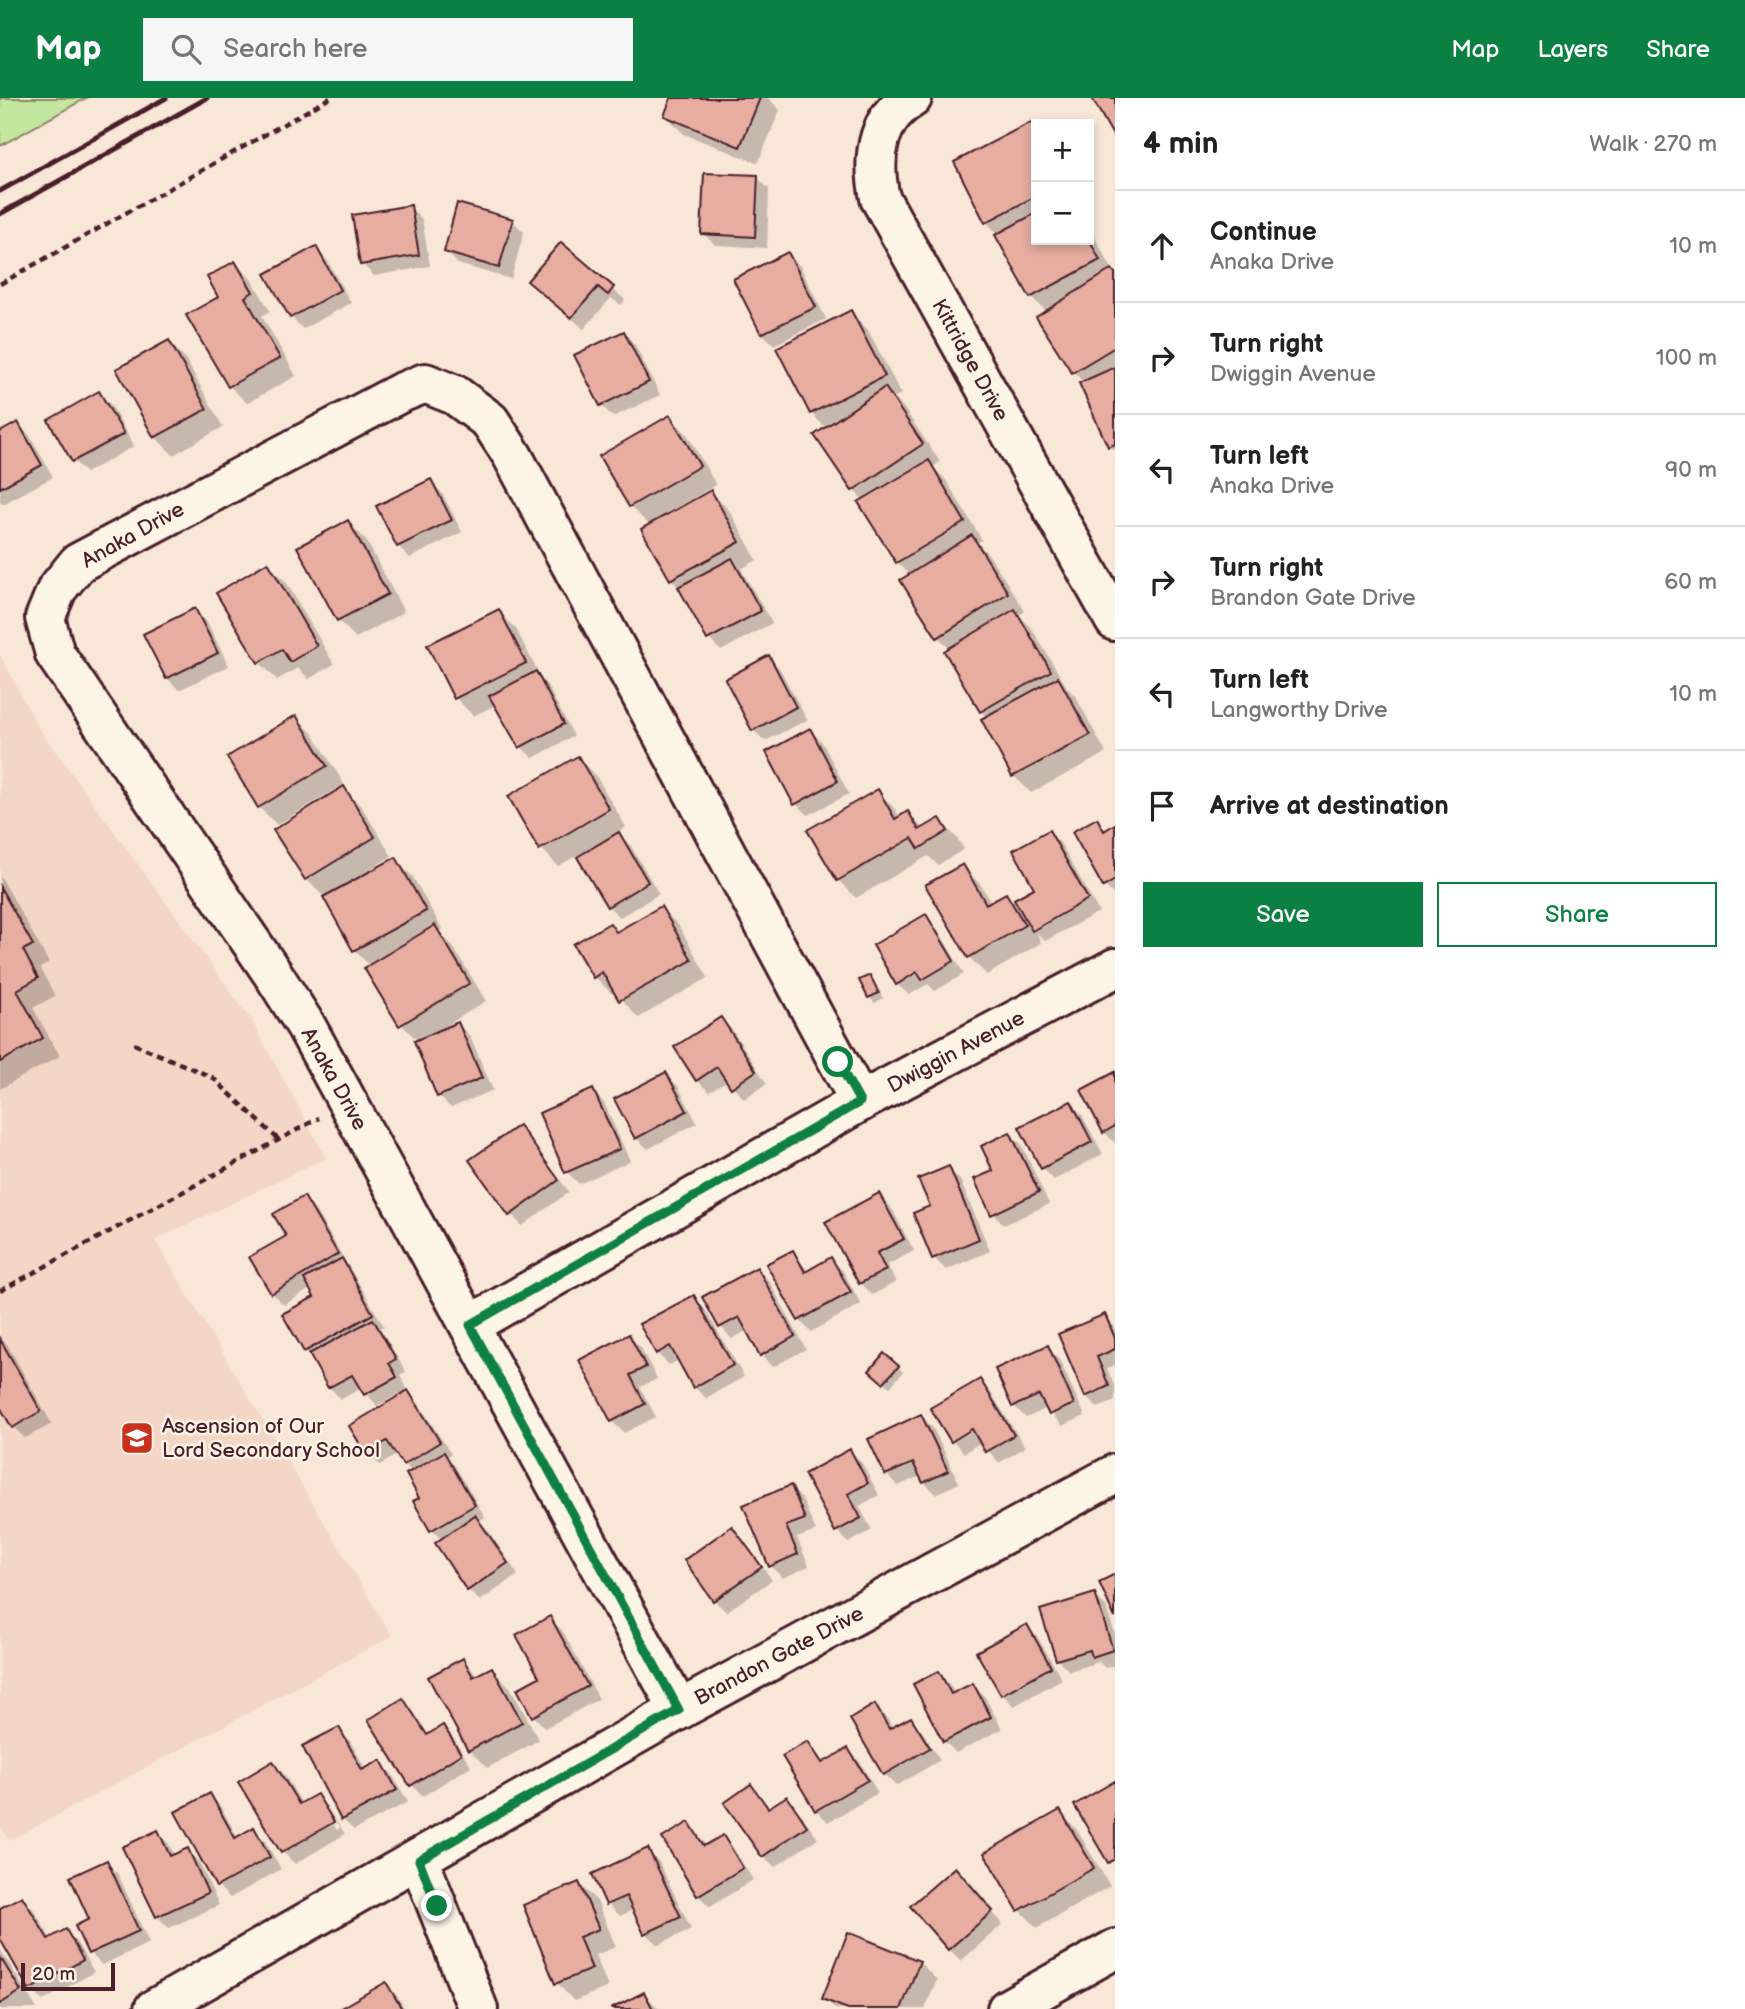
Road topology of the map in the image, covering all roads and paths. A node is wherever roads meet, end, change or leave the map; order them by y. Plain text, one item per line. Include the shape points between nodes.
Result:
1 (330, 98) edge
2 (912, 98) edge
3 (0, 284) edge
4 (1115, 621) edge
5 (1115, 968) edge
6 (134, 1044) dead end
7 (348, 1102) junction
8 (860, 1102) junction
9 (279, 1140) junction
10 (0, 1292) edge
11 (470, 1325) junction
12 (1115, 1475) edge
13 (679, 1710) junction
14 (419, 1860) junction
15 (1115, 1949) edge
16 (154, 2009) edge
17 (478, 2009) edge
18 (1007, 2009) edge

1 - 3 path
2 - 4 street, Kittridge Drive via 890,115 879,141 875,175 880,198
5 - 8 street, Dwiggin Avenue
6 - 9 path via 212,1077
7 - 8 street, Anaka Drive via 275,977 55,654 45,618 57,589 78,563 425,383 455,395 490,421 512,455
7 - 9 path
7 - 11 street, Anaka Drive
8 - 11 street, Dwiggin Avenue
9 - 10 path
11 - 13 street, Anaka Drive
12 - 13 street, Brandon Gate Drive
13 - 14 street, Brandon Gate Drive
14 - 16 street, Brandon Gate Drive
14 - 17 street
15 - 18 street

